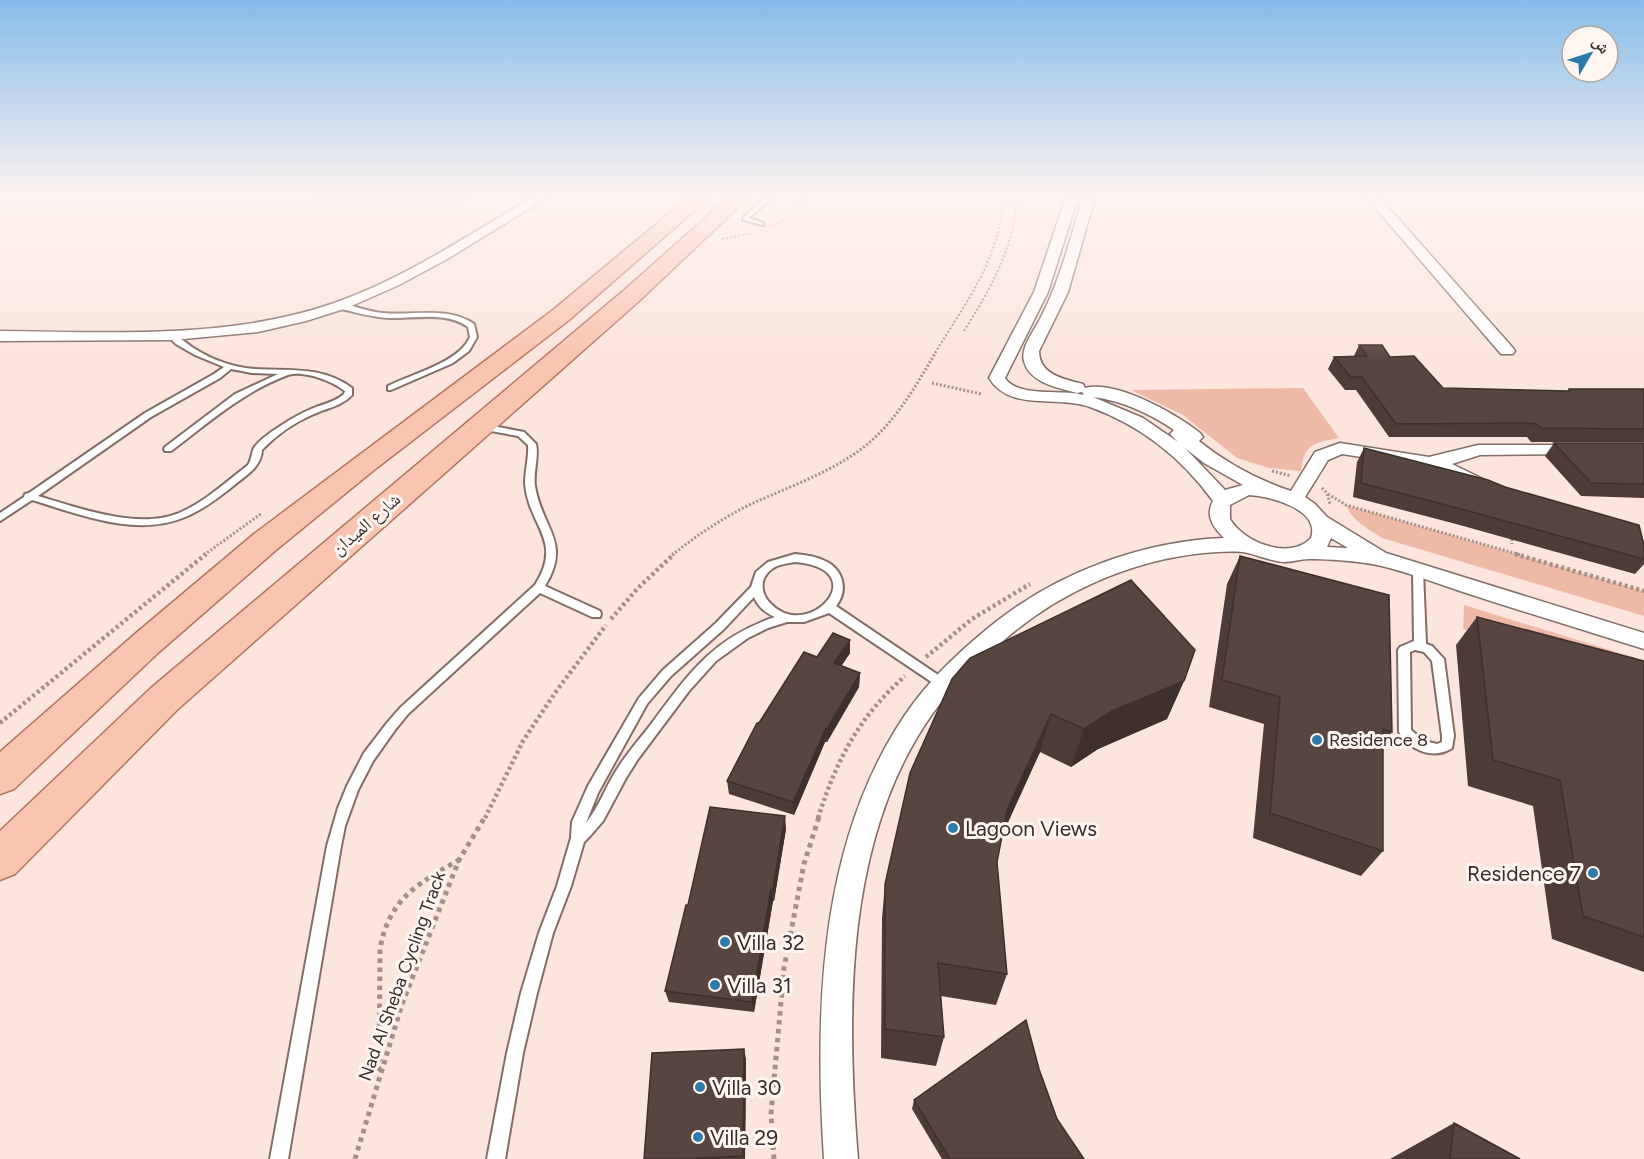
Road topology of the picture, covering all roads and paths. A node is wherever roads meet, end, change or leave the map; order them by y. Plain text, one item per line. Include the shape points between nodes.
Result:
1 (448, 251) edge
2 (637, 251) edge
3 (681, 251) edge
4 (994, 251) edge
5 (1008, 251) edge
6 (1055, 251) edge
7 (1073, 251) edge
8 (1419, 251) edge
9 (340, 306) junction
10 (964, 332) dead end
11 (0, 336) edge
12 (173, 336) junction
13 (1507, 351) dead end
14 (230, 366) junction
15 (291, 371) junction
16 (932, 383) dead end
17 (391, 388) dead end
18 (981, 394) dead end
19 (1055, 394) junction
20 (480, 426) junction
21 (1165, 428) junction
22 (168, 449) dead end
23 (1593, 449) edge
24 (1459, 457) junction
25 (1427, 462) junction
26 (1204, 465) junction
27 (1469, 479) junction
28 (1267, 490) junction
29 (1494, 492) edge
30 (1327, 493) dead end
31 (28, 496) junction
32 (1295, 500) junction
33 (1221, 509) junction
34 (0, 518) edge
35 (1320, 522) junction
36 (1512, 533) edge
37 (1512, 544) dead end
38 (1192, 545) junction
39 (1249, 546) junction
40 (1307, 552) junction
41 (1379, 558) junction
42 (1418, 571) junction
43 (539, 588) junction
44 (756, 588) junction
45 (1644, 591) edge
46 (829, 607) junction
47 (596, 614) dead end
48 (788, 617) junction
49 (1644, 641) edge
50 (1420, 646) junction
51 (943, 684) junction
52 (0, 777) edge
53 (578, 838) junction
54 (0, 860) edge
55 (459, 860) junction
56 (379, 1077) junction
57 (279, 1159) edge
58 (356, 1159) edge
59 (496, 1159) edge
60 (841, 1159) edge

1 - 9 street
2 - 52 main road via 561,315 265,542
3 - 20 main road, شارع الميدان
4 - 55 path, Nad Al Sheba Cycling Track via 985,274 888,426 861,449 825,471 707,529 659,566 631,594 537,720 513,759 475,840
5 - 10 path
6 - 19 street via 1044,286 997,378 1000,385 1013,393
7 - 21 street via 1065,279 1031,351 1034,368 1052,380 1138,410
8 - 13 street
9 - 12 street via 250,329
9 - 17 lane via 373,314 446,316 466,322 474,330 469,346 456,357
11 - 12 street
12 - 14 lane via 181,346
14 - 15 lane via 249,371
14 - 31 lane via 148,415
15 - 22 lane via 238,396
15 - 31 lane via 338,381 349,390 348,395 306,415 260,446 251,467 179,517 131,523
16 - 18 path
19 - 21 street
19 - 26 street
20 - 43 lane via 521,434 532,444 533,495 554,556
20 - 54 main road, شارع الميدان via 164,699
21 - 26 street
23 - 24 street via 1487,449
24 - 25 street
24 - 27 street
25 - 27 street
25 - 32 street via 1354,449 1329,451 1318,459
26 - 28 street
26 - 33 street
27 - 29 street
28 - 32 street
28 - 33 street via 1240,490
30 - 45 path via 1346,505
31 - 34 lane
32 - 35 street
33 - 38 street via 1205,535
33 - 39 street via 1233,536
35 - 40 street via 1322,540
35 - 41 street
36 - 37 path
38 - 39 street
38 - 51 street via 1111,569 1036,603 1008,623
39 - 40 street via 1279,554
40 - 41 street
41 - 42 street
42 - 49 street
42 - 50 lane
43 - 47 lane
43 - 57 lane via 398,717 371,751 347,796 334,846
44 - 46 lane via 760,575 771,565 787,559 812,560 826,565 835,574 839,593
44 - 48 lane via 768,610
44 - 53 lane via 643,701 593,790 579,822
46 - 48 lane via 811,616
46 - 51 lane
48 - 53 lane via 735,639 704,664 622,772 591,826
50 - 50 lane via 1410,645 1404,650 1405,732 1422,747 1443,749 1448,736 1438,659
51 - 60 street via 898,747 883,778 868,816 848,894 837,1001
53 - 59 lane via 529,993
55 - 56 path, Nad Al Sheba Cycling Track via 418,961
55 - 56 path via 409,891 387,918 380,949
56 - 58 path, Nad Al Sheba Cycling Track

